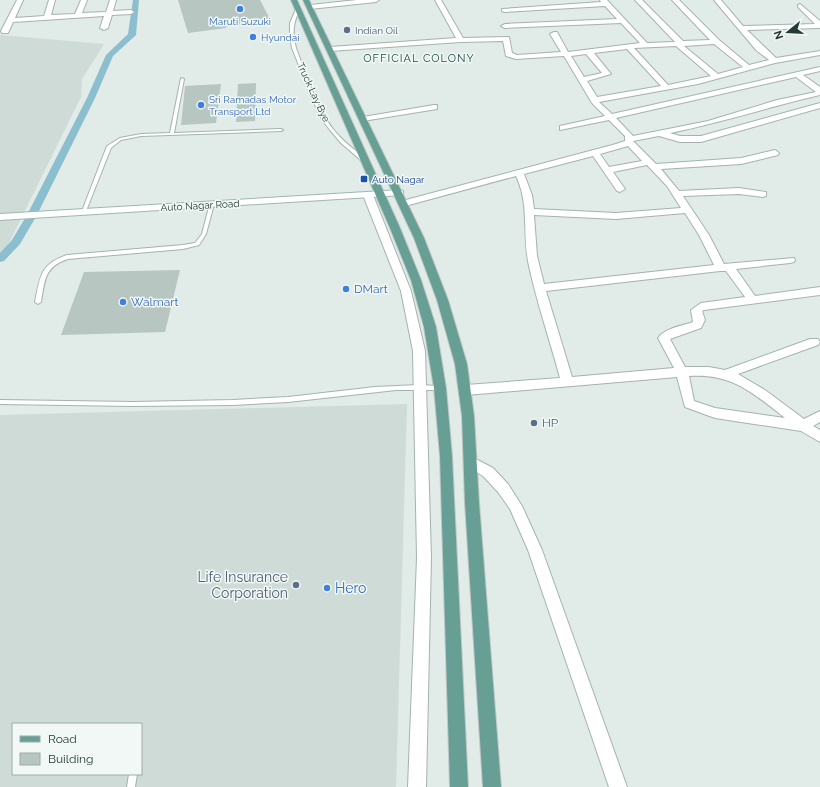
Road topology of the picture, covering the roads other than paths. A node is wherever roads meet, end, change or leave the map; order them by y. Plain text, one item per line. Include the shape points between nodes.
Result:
1 (20, 0) edge
2 (52, 0) edge
3 (84, 0) edge
4 (113, 0) edge
5 (376, 0) edge
6 (438, 0) edge
7 (504, 0) edge
8 (522, 0) edge
9 (638, 0) edge
10 (675, 0) edge
11 (717, 0) edge
12 (605, 2) edge
13 (302, 4) edge
14 (800, 6) dead end
15 (528, 8) junction
16 (504, 10) junction
17 (131, 12) dead end
18 (109, 13) junction
19 (78, 15) junction
20 (47, 17) junction
21 (12, 20) junction
22 (623, 21) junction
23 (505, 26) junction
24 (820, 26) edge
25 (104, 28) dead end
26 (742, 28) junction
27 (5, 31) dead end
28 (554, 34) dead end
29 (506, 39) junction
30 (461, 40) junction
31 (716, 42) junction
32 (680, 44) junction
33 (645, 45) junction
34 (628, 46) junction
35 (330, 49) junction
36 (588, 52) junction
37 (820, 53) edge
38 (566, 54) junction
39 (798, 56) junction
40 (774, 61) junction
41 (748, 68) junction
42 (820, 69) edge
43 (797, 74) junction
44 (717, 77) junction
45 (182, 79) dead end
46 (582, 80) junction
47 (666, 87) junction
48 (820, 92) edge
49 (595, 100) junction
50 (820, 105) edge
51 (434, 107) dead end
52 (610, 116) junction
53 (363, 119) junction
54 (563, 128) dead end
55 (281, 130) dead end
56 (659, 133) junction
57 (172, 134) junction
58 (630, 140) junction
59 (595, 152) junction
60 (775, 153) dead end
61 (367, 163) junction
62 (651, 164) junction
63 (607, 170) junction
64 (519, 174) junction
65 (620, 189) dead end
66 (677, 194) junction
67 (763, 194) dead end
68 (374, 195) junction
69 (402, 198) junction
70 (212, 204) junction
71 (688, 210) junction
72 (84, 211) junction
73 (528, 212) junction
74 (0, 217) edge
75 (790, 260) dead end
76 (725, 267) junction
77 (539, 288) junction
78 (820, 291) edge
79 (752, 299) junction
80 (38, 302) dead end
81 (814, 342) dead end
82 (682, 372) junction
83 (726, 374) junction
84 (567, 381) junction
85 (421, 386) junction
86 (440, 388) junction
87 (466, 390) junction
88 (0, 402) edge
89 (820, 416) edge
90 (802, 426) junction
91 (820, 437) edge
92 (470, 461) junction
93 (133, 775) edge
94 (131, 787) edge
95 (417, 787) edge
96 (459, 787) edge
97 (492, 787) edge
98 (618, 787) edge

1 - 21 street
2 - 20 street
3 - 19 street
4 - 18 street
5 - 13 street
6 - 30 street
7 - 16 street
8 - 15 street
9 - 32 street
10 - 31 street
11 - 26 street
12 - 15 street
12 - 22 street
13 - 35 main road
13 - 61 main road
13 - 61 lane, Truck Lay Bye via 290,25 294,48 331,128
14 - 24 street
15 - 16 street
16 - 23 street
17 - 18 street
18 - 19 street
18 - 25 street
19 - 20 street
20 - 21 street
21 - 27 street
22 - 23 street
22 - 33 street
23 - 29 street
24 - 26 street
26 - 40 street
28 - 38 street
29 - 30 street
29 - 38 street via 509,54 516,57
30 - 35 street
31 - 32 street
31 - 41 street
32 - 33 street
32 - 44 street
33 - 34 street
34 - 36 street
34 - 47 street
35 - 53 main road
36 - 38 street
36 - 46 street via 607,74
37 - 39 street
38 - 46 street
39 - 40 street
39 - 42 street
40 - 41 street
41 - 44 street
42 - 43 street
43 - 48 street
43 - 52 street
44 - 47 street
45 - 57 lane
46 - 49 street
47 - 49 street
48 - 56 street, Auto Nagar Road via 710,123
49 - 52 street
50 - 56 street via 701,139 680,139
51 - 53 street
52 - 54 street
52 - 58 street
53 - 69 main road
55 - 57 lane
56 - 58 street, Auto Nagar Road
57 - 72 lane via 129,137 113,143
58 - 59 street, Auto Nagar Road via 619,146
58 - 62 street
59 - 63 street
59 - 64 street, Auto Nagar Road
60 - 62 street via 741,161
61 - 68 main road
62 - 63 street
62 - 66 street
63 - 65 street
64 - 69 street, Auto Nagar Road
64 - 73 street via 527,192
66 - 67 street via 739,191
66 - 71 street
68 - 69 street, Auto Nagar Road
68 - 70 street, Auto Nagar Road
68 - 85 street via 406,291 419,351
68 - 86 main road via 416,280 430,327
69 - 87 main road via 452,328
70 - 72 street, Auto Nagar Road
70 - 80 lane via 204,234 197,244 67,257 53,262 45,270
71 - 73 street via 616,216
71 - 76 street
72 - 74 street, Auto Nagar Road
73 - 77 street via 530,251
75 - 76 street
76 - 77 street
76 - 79 street
77 - 84 street
78 - 79 street
79 - 82 street via 698,308 696,310 700,320 697,325 664,338
81 - 83 street
82 - 83 street
82 - 84 street
82 - 90 street via 689,404 715,412
83 - 90 street via 756,391
84 - 87 street
85 - 86 lane
85 - 88 lane via 379,388 243,403 154,405
85 - 95 street via 424,558
86 - 96 main road via 446,456
87 - 92 main road
89 - 90 street
90 - 91 street
92 - 97 main road
92 - 98 street via 488,472 503,488 515,506 535,550
93 - 94 lane

